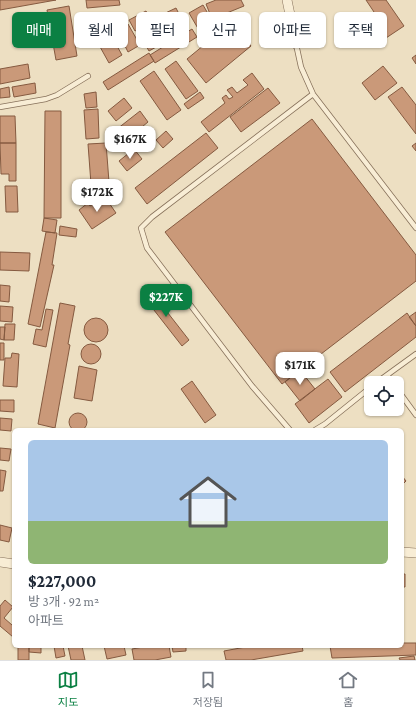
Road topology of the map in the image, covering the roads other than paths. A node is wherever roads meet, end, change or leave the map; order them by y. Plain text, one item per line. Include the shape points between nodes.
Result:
1 (288, 0) edge
2 (290, 12) edge
3 (297, 48) edge
4 (88, 76) dead end
5 (313, 94) junction
6 (0, 107) edge
7 (416, 228) edge
8 (416, 354) edge
9 (387, 375) edge
10 (364, 393) edge
11 (404, 399) edge
12 (416, 415) edge
13 (288, 428) edge
14 (318, 428) edge
15 (404, 552) edge
16 (416, 553) edge
17 (0, 562) edge
18 (12, 564) edge

1 - 2 street
3 - 5 lane via 301,67
4 - 6 lane via 52,97
5 - 7 lane
5 - 13 lane via 141,228 147,248 252,386
8 - 9 lane
10 - 14 lane
11 - 12 lane
15 - 16 street
17 - 18 street

